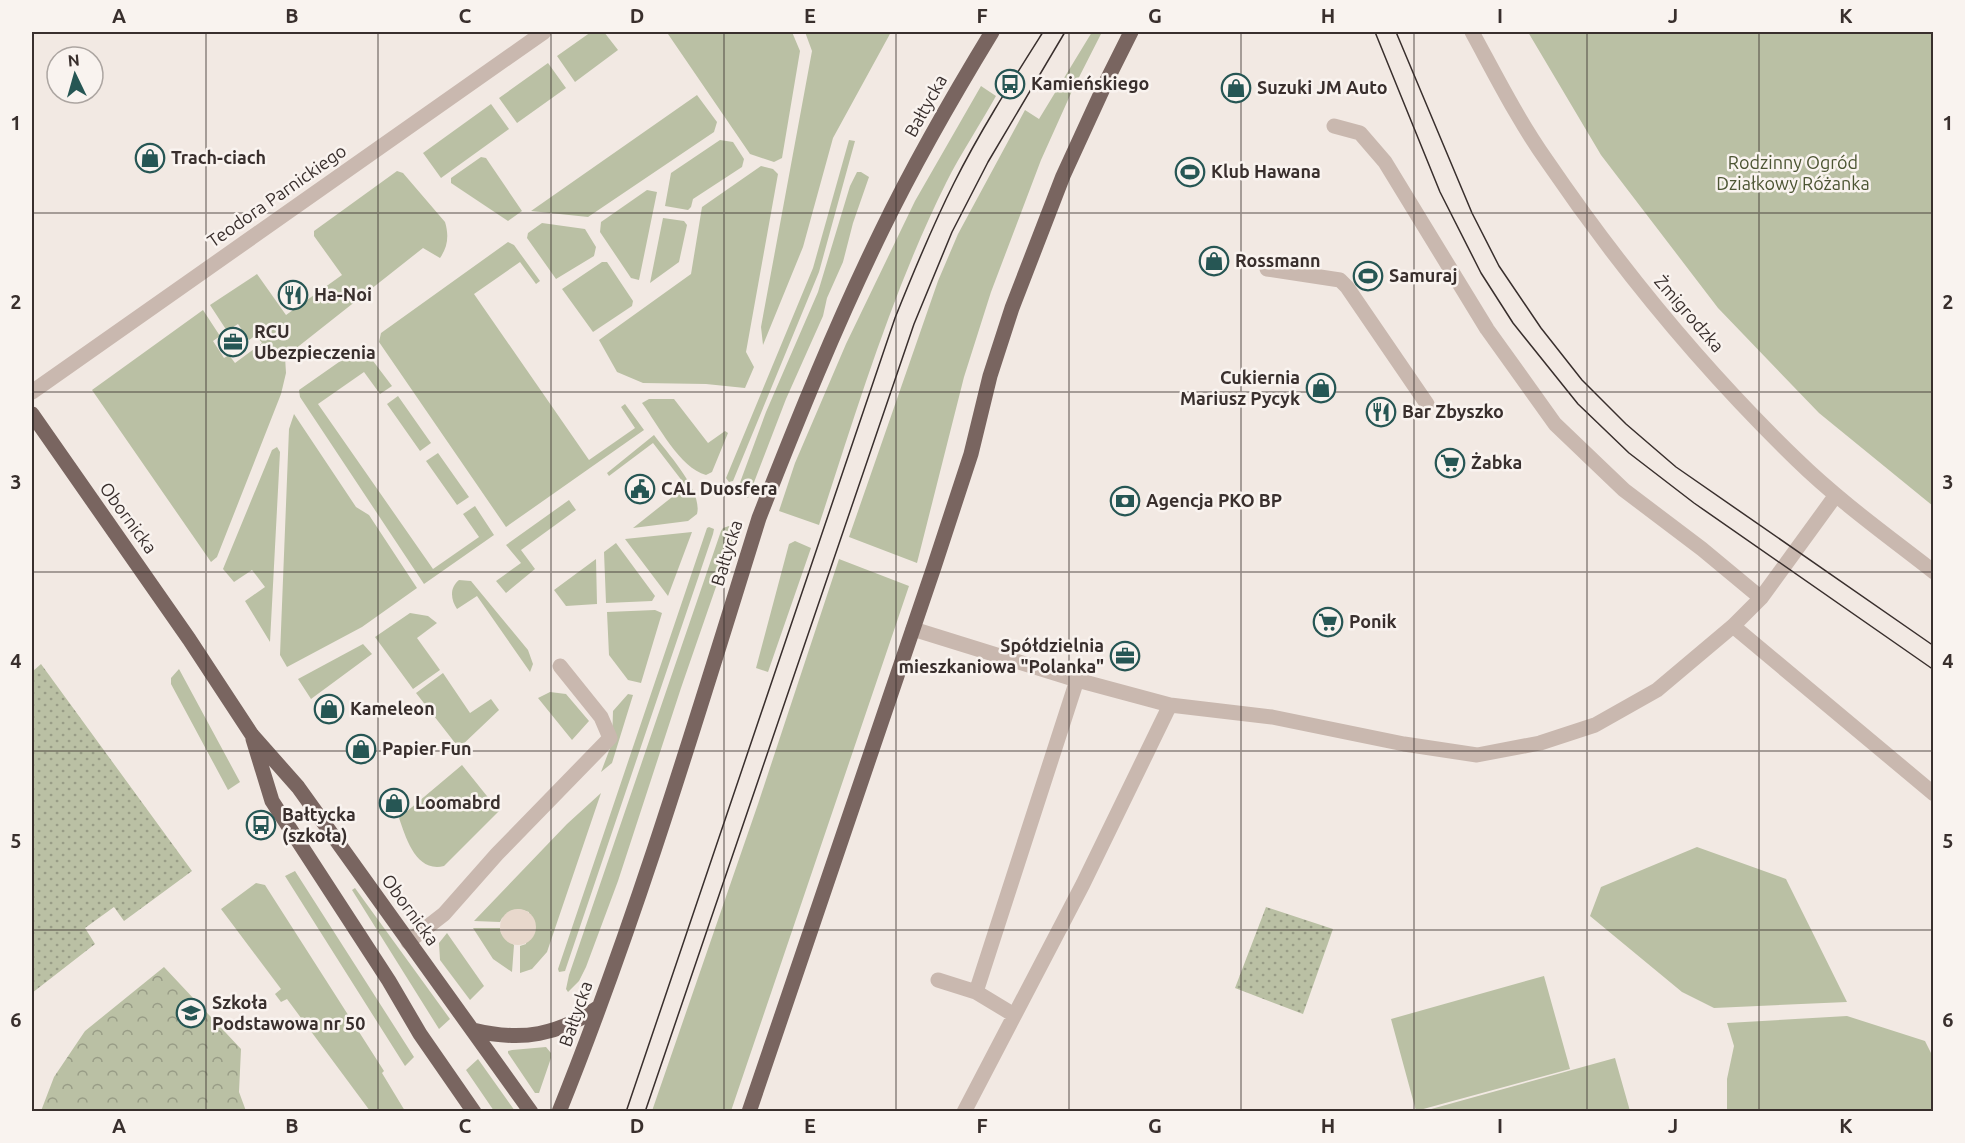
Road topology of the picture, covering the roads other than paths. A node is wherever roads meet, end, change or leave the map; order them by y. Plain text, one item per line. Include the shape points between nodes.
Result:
1 (544, 32) edge
2 (992, 32) edge
3 (1131, 32) edge
4 (1472, 32) edge
5 (1334, 126) dead end
6 (1267, 269) dead end
7 (32, 392) edge
8 (1427, 404) dead end
9 (32, 414) edge
10 (1836, 495) junction
11 (1934, 572) edge
12 (1761, 598) junction
13 (1733, 626) junction
14 (912, 629) junction
15 (560, 666) dead end
16 (1077, 680) junction
17 (1170, 705) junction
18 (252, 735) junction
19 (1934, 794) edge
20 (408, 942) junction
21 (938, 980) dead end
22 (976, 992) junction
23 (599, 1007) junction
24 (1014, 1015) junction
25 (473, 1030) junction
26 (474, 1112) edge
27 (531, 1112) edge
28 (559, 1112) edge
29 (750, 1112) edge
30 (964, 1112) edge

1 - 7 street, Teodora Parnickiego
2 - 23 main road, Bałtycka via 882,229 774,476 678,777
3 - 14 main road via 1063,176 1026,270 990,376 971,454
4 - 10 street, Żmigrodzka via 1546,161 1644,293 1723,383
5 - 12 street via 1360,133 1384,162 1487,329 1555,424 1624,490
6 - 8 street via 1340,280
9 - 18 main road, Obornicka
10 - 11 street, Żmigrodzka
10 - 12 street
12 - 13 street
13 - 17 street via 1657,690 1595,725 1539,743 1477,755 1272,717
13 - 19 street
14 - 16 street
14 - 29 main road
15 - 20 street via 601,717 610,738 444,914
16 - 17 street
16 - 22 street
17 - 24 street
18 - 20 main road, Obornicka via 298,787
18 - 26 main road, Obornicka via 272,801
20 - 25 main road, Obornicka
21 - 22 street
22 - 24 street
23 - 25 main road via 544,1033 507,1036
23 - 28 main road, Bałtycka
24 - 30 street
25 - 27 main road, Obornicka

